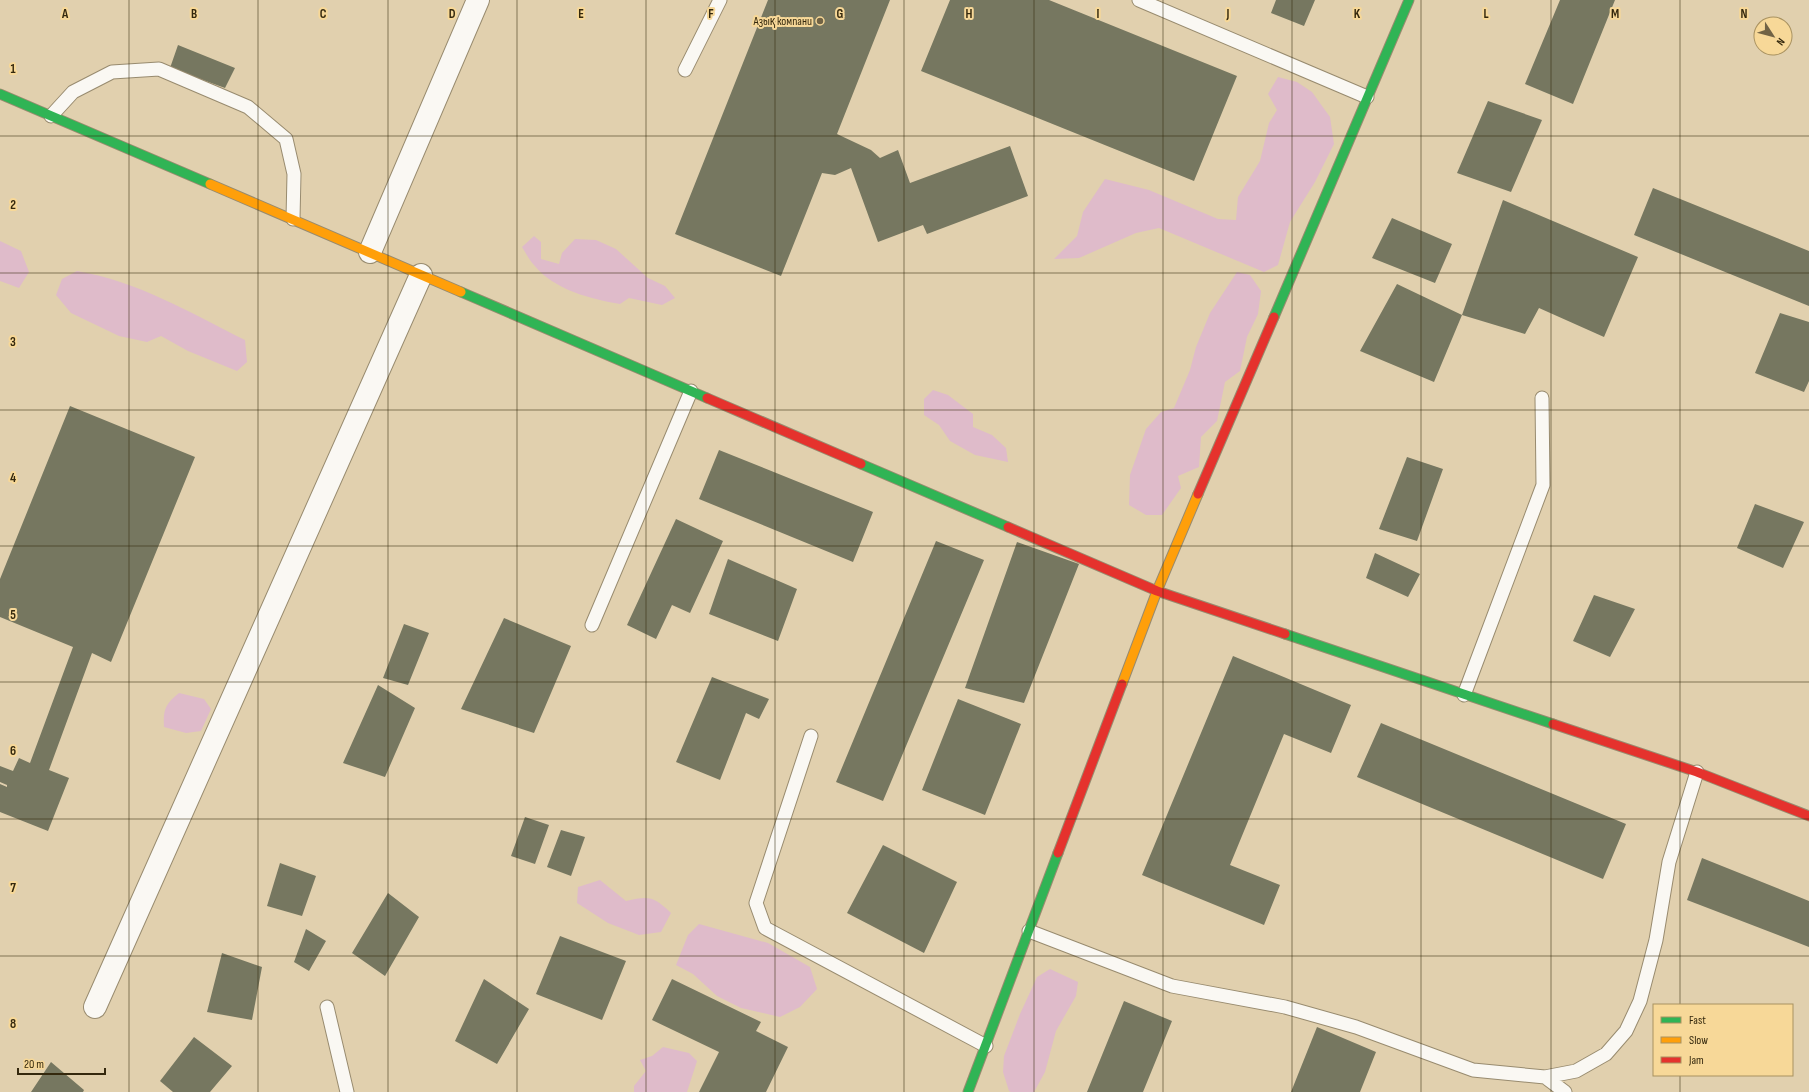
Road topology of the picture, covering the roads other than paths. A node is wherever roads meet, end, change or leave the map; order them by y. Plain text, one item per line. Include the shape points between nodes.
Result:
1 (478, 0) edge
2 (720, 0) edge
3 (1138, 0) edge
4 (1409, 0) edge
5 (685, 70) dead end
6 (0, 94) edge
7 (1367, 97) junction
8 (51, 116) junction
9 (293, 219) junction
10 (370, 252) junction
11 (421, 275) junction
12 (691, 391) junction
13 (1542, 398) dead end
14 (1157, 591) junction
15 (592, 624) dead end
16 (1464, 695) junction
17 (812, 736) dead end
18 (1697, 772) junction
19 (1809, 816) edge
20 (1029, 931) junction
21 (96, 1007) dead end
22 (327, 1007) dead end
23 (986, 1046) junction
24 (1545, 1078) junction
25 (347, 1092) edge
26 (968, 1092) edge
27 (1565, 1092) edge

1 - 10 street
2 - 5 lane
3 - 7 lane
4 - 7 street
6 - 8 street
7 - 14 street
8 - 9 street
8 - 9 lane via 73,92 112,72 159,69 248,107 286,139 294,174
9 - 10 street
10 - 11 street
11 - 12 street
11 - 21 street
12 - 14 street
12 - 15 lane
13 - 16 lane via 1543,485
14 - 16 street
14 - 20 street
16 - 18 street
17 - 23 lane via 756,903 765,928
18 - 19 street
18 - 24 lane via 1670,862 1656,940 1640,1000 1626,1031 1606,1054 1576,1071
20 - 23 street
20 - 24 lane via 1172,986 1285,1007 1356,1027 1473,1070
22 - 25 lane
23 - 26 street
24 - 27 lane

